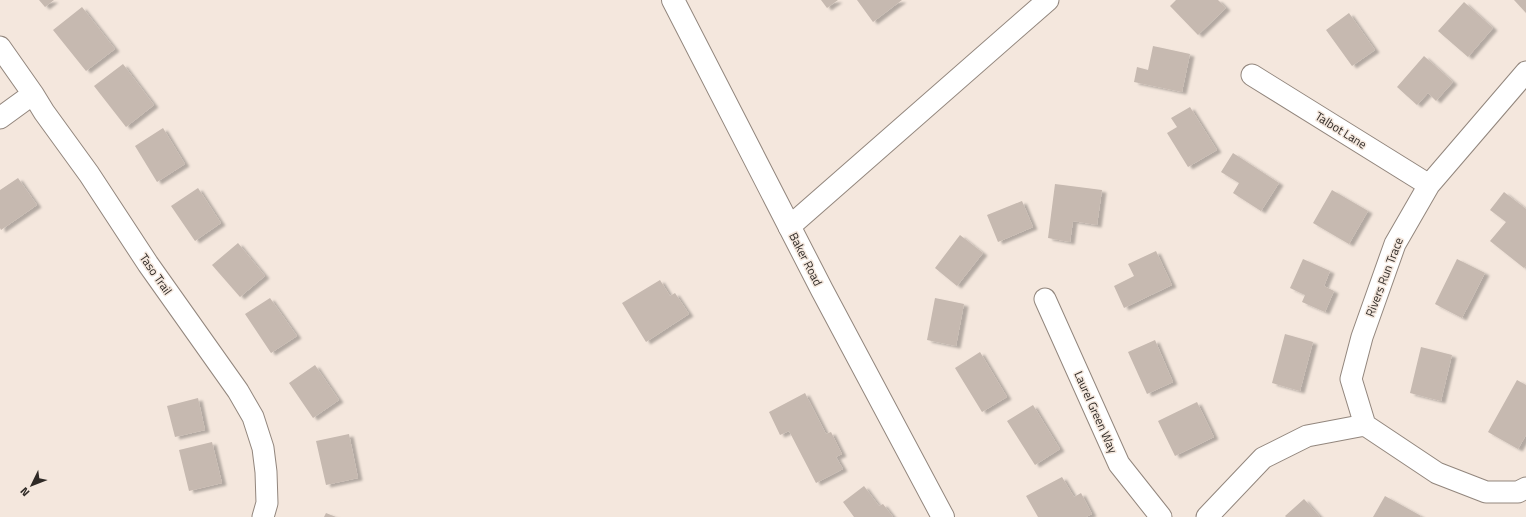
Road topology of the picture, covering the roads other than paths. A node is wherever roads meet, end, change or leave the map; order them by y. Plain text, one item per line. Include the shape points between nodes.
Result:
1 (672, 0) edge
2 (1048, 0) edge
3 (0, 47) edge
4 (1526, 72) edge
5 (1252, 76) dead end
6 (33, 94) junction
7 (0, 118) edge
8 (1429, 185) junction
9 (789, 227) junction
10 (1045, 299) dead end
11 (1365, 424) junction
12 (1526, 488) edge
13 (263, 517) edge
14 (943, 517) edge
15 (1161, 517) edge
16 (1206, 517) edge

1 - 9 main road, Baker Road
2 - 9 street
3 - 6 street, Taso Trail
4 - 8 street, Rivers Run Trace
5 - 8 street, Talbot Lane
6 - 7 street
6 - 13 street, Taso Trail via 253,416 263,448 266,472 267,504
8 - 11 street, Rivers Run Trace via 1395,244 1362,336 1351,378
9 - 14 main road, Baker Road
10 - 15 street, Laurel Green Way via 1119,464
11 - 12 street via 1444,476 1486,492 1518,492
11 - 16 street via 1307,436 1263,458

